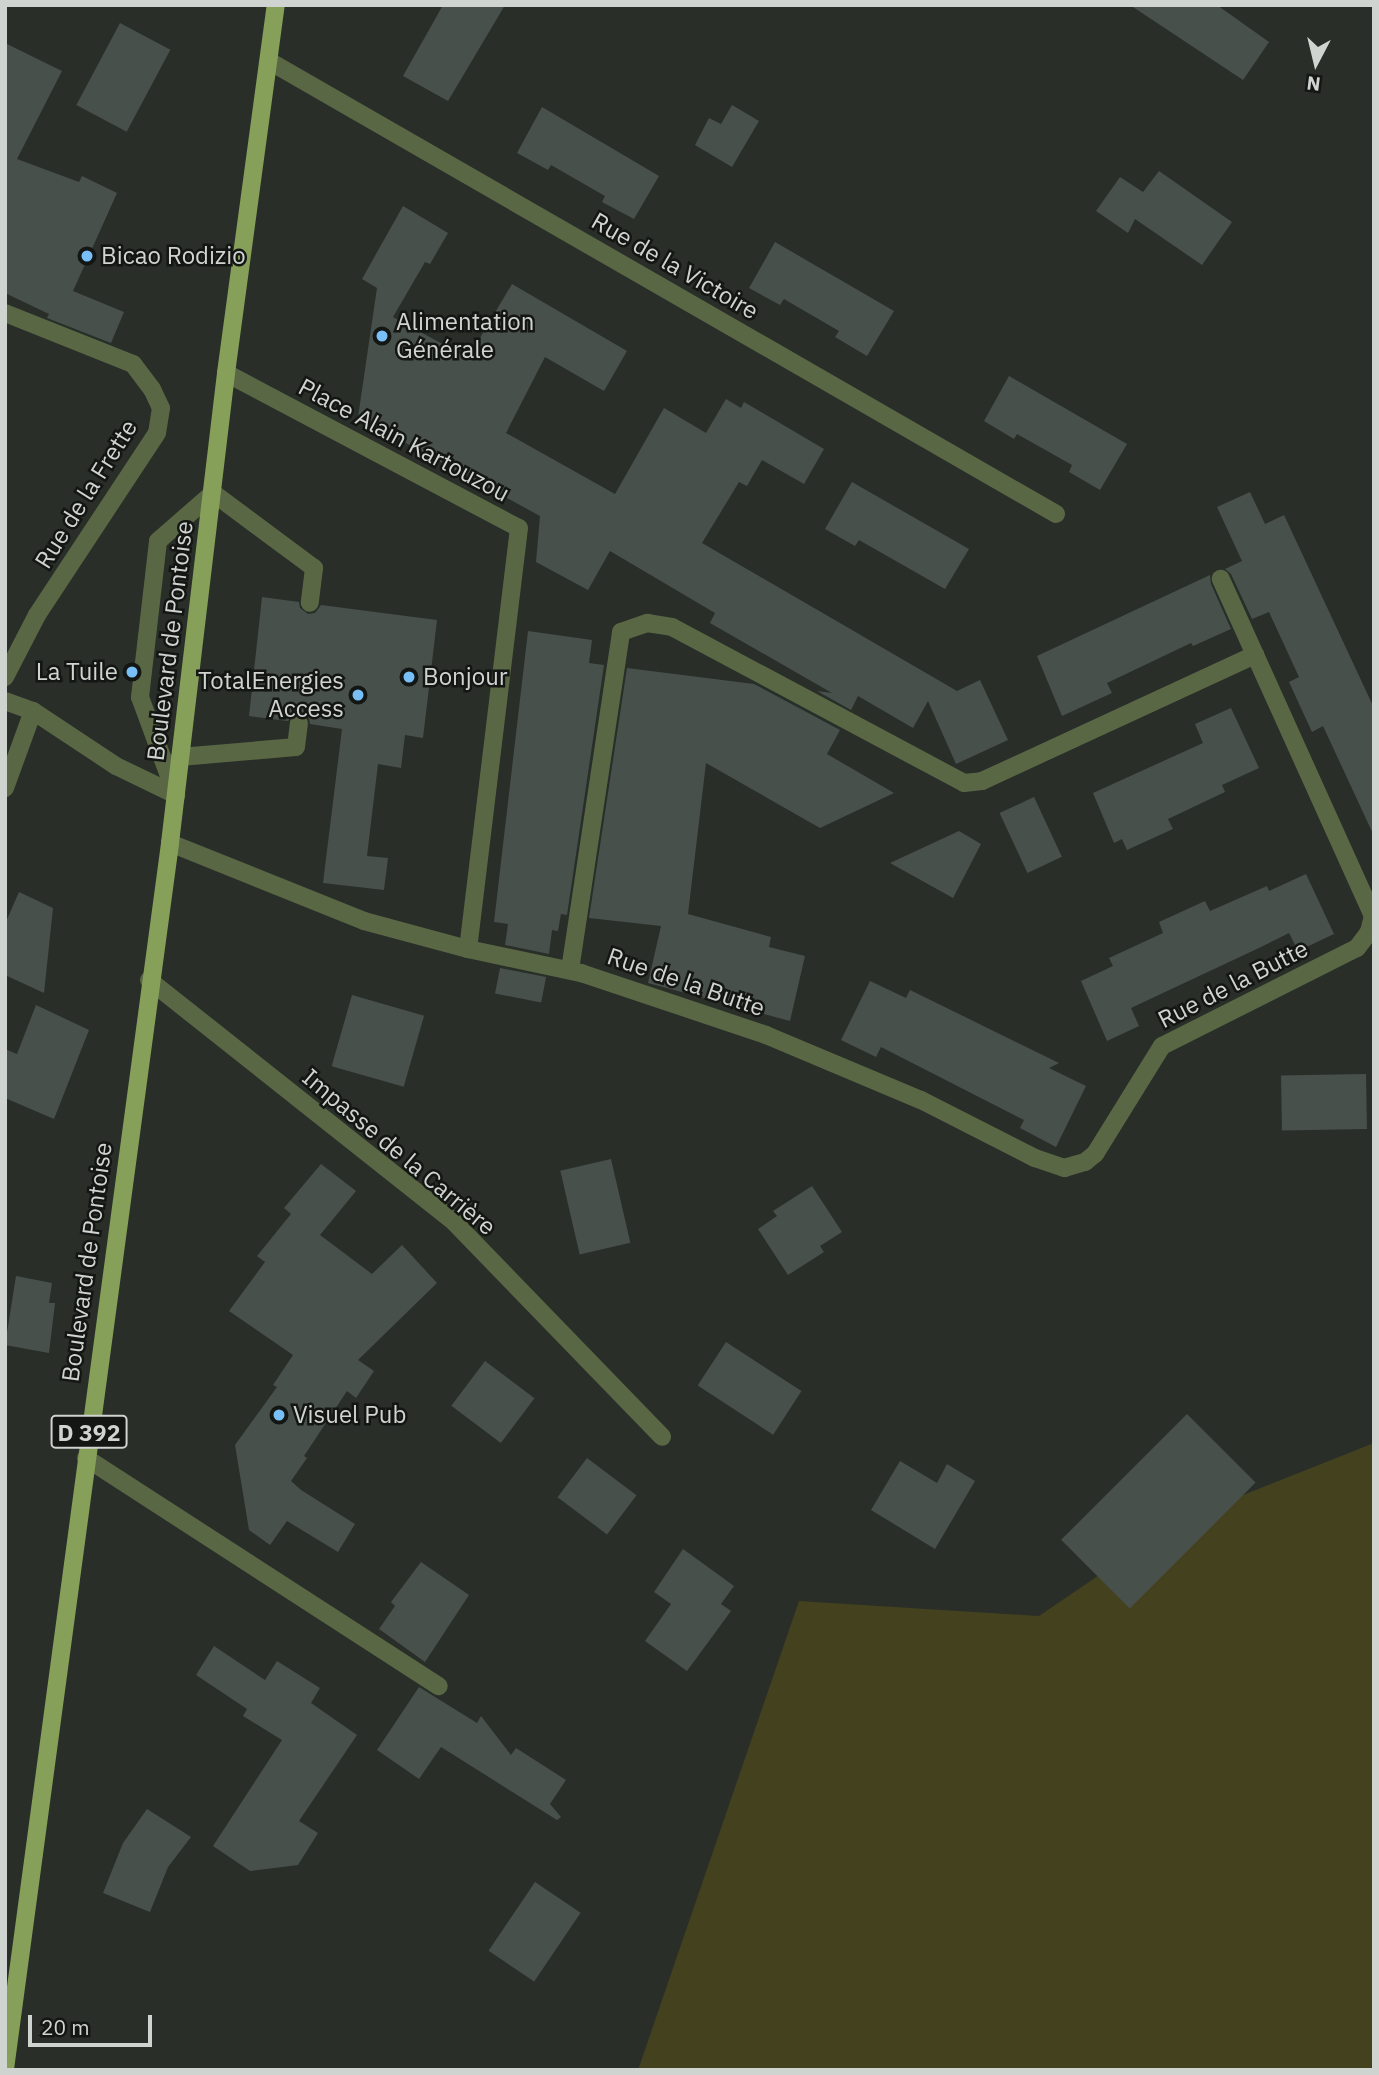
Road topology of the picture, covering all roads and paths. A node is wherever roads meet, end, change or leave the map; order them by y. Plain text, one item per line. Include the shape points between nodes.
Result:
1 (275, 5) edge
2 (269, 61) junction
3 (5, 313) edge
4 (226, 373) junction
5 (213, 493) junction
6 (1056, 514) dead end
7 (1221, 579) dead end
8 (310, 603) dead end
9 (1255, 655) junction
10 (5, 677) edge
11 (5, 701) edge
12 (33, 711) junction
13 (299, 723) dead end
14 (180, 757) junction
15 (5, 788) edge
16 (176, 795) junction
17 (170, 843) junction
18 (468, 949) junction
19 (570, 970) junction
20 (149, 980) junction
21 (662, 1437) dead end
22 (86, 1458) junction
23 (439, 1686) dead end
24 (5, 2069) edge

1 - 2 main road, Boulevard de Pontoise / D 392
2 - 4 main road, Boulevard de Pontoise / D 392
2 - 6 street, Rue de la Victoire
3 - 10 street, Rue de la Frette via 133,365 160,408 158,433 37,615
4 - 5 main road, Boulevard de Pontoise / D 392
4 - 18 street, Place Alain Kartouzou via 519,528
5 - 8 street via 314,568
5 - 14 main road, Boulevard de Pontoise / D 392
5 - 16 street, Boulevard de Pontoise via 158,541 140,697
7 - 9 street, Rue de la Butte
9 - 19 street, Rue de la Butte via 982,781 964,783 672,627 647,623 621,632
9 - 19 street, Rue de la Butte via 1373,916 1370,932 1357,948 1163,1046 1085,1163 1064,1168 1034,1158 921,1100 766,1035
11 - 12 street
12 - 15 street
12 - 16 street via 116,766
13 - 14 street via 296,747
14 - 16 main road, Boulevard de Pontoise / D 392
16 - 17 main road, Boulevard de Pontoise / D 392
17 - 18 street, Rue de la Butte via 364,921
17 - 20 main road, Boulevard de Pontoise / D 392
18 - 19 street, Rue de la Butte
20 - 21 street, Impasse de la Carrière via 454,1222
20 - 22 main road, Boulevard de Pontoise / D 392
22 - 23 street
22 - 24 main road, Boulevard de Pontoise / D 392

